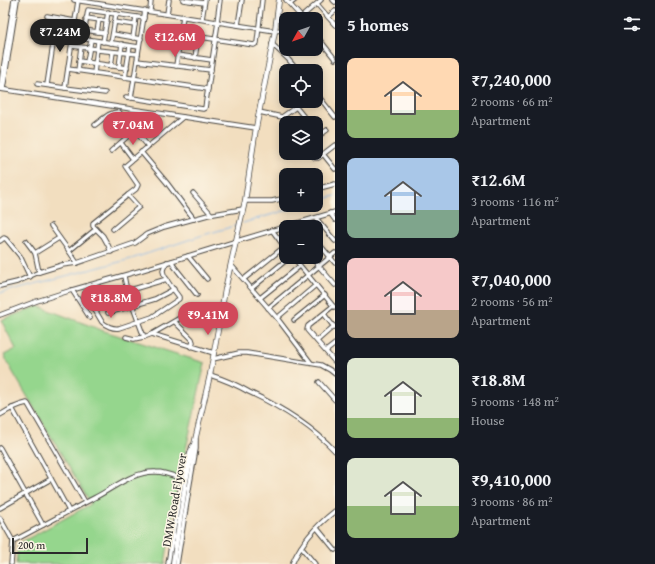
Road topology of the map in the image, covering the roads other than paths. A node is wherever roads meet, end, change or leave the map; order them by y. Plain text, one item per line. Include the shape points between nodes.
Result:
1 (15, 0) edge
2 (74, 0) edge
3 (151, 0) edge
4 (169, 0) edge
5 (183, 0) edge
6 (220, 0) edge
7 (242, 0) edge
8 (262, 0) edge
9 (279, 0) edge
10 (286, 0) edge
11 (296, 0) edge
12 (321, 0) edge
13 (78, 1) edge
14 (84, 1) edge
15 (192, 1) edge
16 (205, 2) edge
17 (290, 4) junction
18 (317, 4) junction
19 (145, 10) junction
20 (150, 11) junction
21 (335, 11) edge
22 (108, 12) junction
23 (296, 12) edge
24 (308, 12) edge
25 (116, 14) junction
26 (167, 14) junction
27 (47, 16) dead end
28 (136, 16) junction
29 (183, 16) junction
30 (328, 17) junction
31 (57, 18) junction
32 (86, 18) junction
33 (144, 18) junction
34 (202, 19) junction
35 (99, 20) junction
36 (75, 21) junction
37 (107, 21) junction
38 (114, 22) junction
39 (217, 22) junction
40 (135, 25) junction
41 (238, 25) junction
42 (335, 25) edge
43 (258, 28) junction
44 (84, 30) junction
45 (279, 30) edge
46 (275, 31) junction
47 (97, 32) junction
48 (105, 33) junction
49 (113, 34) junction
50 (180, 34) junction
51 (73, 37) junction
52 (198, 37) junction
53 (133, 38) junction
54 (83, 39) junction
55 (141, 39) junction
56 (215, 39) junction
57 (91, 40) junction
58 (98, 41) junction
59 (103, 42) junction
60 (111, 43) junction
61 (323, 43) edge
62 (122, 44) junction
63 (272, 44) junction
64 (72, 46) junction
65 (130, 46) junction
66 (81, 47) junction
67 (139, 47) junction
68 (89, 48) junction
69 (97, 49) junction
70 (113, 52) junction
71 (121, 53) junction
72 (129, 53) junction
73 (138, 54) junction
74 (177, 55) junction
75 (195, 58) junction
76 (335, 58) edge
77 (212, 60) junction
78 (79, 61) junction
79 (137, 61) junction
80 (88, 62) junction
81 (95, 63) junction
82 (292, 64) edge
83 (111, 66) junction
84 (176, 66) junction
85 (119, 67) junction
86 (127, 68) junction
87 (68, 69) junction
88 (78, 70) junction
89 (210, 70) junction
90 (94, 73) junction
91 (125, 78) junction
92 (134, 79) junction
93 (37, 84) dead end
94 (47, 85) junction
95 (65, 88) junction
96 (1, 89) edge
97 (208, 89) junction
98 (104, 93) dead end
99 (126, 98) dead end
100 (131, 98) junction
101 (323, 102) edge
102 (295, 108) edge
103 (297, 108) edge
104 (259, 112) junction
105 (279, 116) edge
106 (283, 116) edge
107 (303, 116) edge
108 (183, 117) junction
109 (335, 117) edge
110 (157, 120) dead end
111 (95, 125) dead end
112 (256, 128) junction
113 (135, 130) junction
114 (327, 130) dead end
115 (323, 133) edge
116 (139, 135) junction
117 (121, 143) junction
118 (335, 145) edge
119 (148, 146) junction
120 (111, 151) dead end
121 (141, 152) junction
122 (323, 154) joint
123 (133, 159) junction
124 (335, 170) edge
125 (335, 184) edge
126 (323, 187) edge
127 (193, 193) dead end
128 (128, 194) junction
129 (279, 200) edge
130 (245, 201) junction
131 (242, 211) junction
132 (335, 212) edge
133 (330, 213) junction
134 (211, 214) junction
135 (316, 218) junction
136 (194, 219) junction
137 (308, 220) edge
138 (335, 220) edge
139 (51, 226) dead end
140 (279, 228) edge
141 (96, 229) junction
142 (113, 229) dead end
143 (272, 230) junction
144 (58, 238) junction
145 (237, 239) junction
146 (279, 240) edge
147 (0, 241) edge
148 (26, 241) dead end
149 (335, 241) edge
150 (323, 248) edge
151 (69, 251) junction
152 (111, 252) junction
153 (35, 253) junction
154 (279, 253) edge
155 (335, 253) edge
156 (188, 256) junction
157 (330, 257) junction
158 (172, 261) junction
159 (167, 262) junction
160 (77, 263) junction
161 (335, 263) edge
162 (281, 264) edge
163 (231, 265) junction
164 (300, 266) joint
165 (319, 266) junction
166 (40, 272) junction
167 (308, 275) junction
168 (124, 276) junction
169 (30, 277) junction
170 (166, 279) junction
171 (244, 279) junction
172 (206, 280) dead end
173 (316, 285) junction
174 (335, 285) edge
175 (0, 286) edge
176 (252, 288) junction
177 (72, 290) junction
178 (174, 290) junction
179 (128, 291) junction
180 (84, 293) dead end
181 (197, 295) dead end
182 (325, 295) junction
183 (260, 298) junction
184 (90, 302) junction
185 (133, 306) junction
186 (334, 306) edge
187 (268, 308) junction
188 (108, 313) dead end
189 (324, 314) junction
190 (0, 315) edge
191 (90, 318) dead end
192 (277, 318) junction
193 (294, 320) dead end
194 (138, 322) junction
195 (175, 322) junction
196 (219, 324) junction
197 (334, 327) edge
198 (152, 334) junction
199 (126, 337) dead end
200 (144, 337) junction
201 (317, 341) junction
202 (335, 344) edge
203 (191, 347) junction
204 (326, 352) junction
205 (213, 356) junction
206 (335, 362) edge
207 (311, 364) junction
208 (335, 374) edge
209 (210, 375) junction
210 (319, 382) dead end
211 (335, 400) edge
212 (12, 408) junction
213 (0, 415) edge
214 (196, 439) junction
215 (0, 448) edge
216 (335, 451) edge
217 (51, 479) junction
218 (182, 479) junction
219 (25, 494) junction
220 (85, 502) junction
221 (0, 508) edge
222 (69, 511) junction
223 (334, 513) edge
224 (0, 518) edge
225 (43, 525) junction
226 (316, 528) junction
227 (13, 541) junction
228 (301, 547) junction
229 (335, 550) edge
230 (11, 564) edge
231 (168, 564) edge
232 (173, 564) edge
233 (177, 564) edge
234 (292, 564) edge
235 (315, 564) edge

1 - 96 street
2 - 13 street
3 - 20 street
4 - 26 street
5 - 15 street
6 - 39 street
7 - 41 street
8 - 43 street
9 - 46 main road, DMW Road Flyover
10 - 17 street
11 - 17 street
12 - 18 street
13 - 14 street
13 - 36 street
14 - 19 street
15 - 16 street
16 - 34 street
17 - 23 street
18 - 24 street
18 - 30 street
19 - 20 street
19 - 33 street
20 - 26 street
21 - 30 street
22 - 25 street
22 - 32 street via 89,10
22 - 37 street
25 - 28 street
25 - 38 street
26 - 29 street
27 - 31 street
28 - 33 street
28 - 40 street
29 - 34 street
29 - 50 street
30 - 42 street
31 - 36 street
31 - 94 street
32 - 35 street
32 - 44 street
33 - 55 street
34 - 39 street
35 - 37 street
35 - 47 street
36 - 51 street
37 - 48 street
38 - 40 street
38 - 49 street
39 - 41 street
39 - 56 street
40 - 53 street
41 - 43 street
43 - 46 street
43 - 56 street via 257,43 254,45
44 - 47 street
44 - 54 street
45 - 46 street
46 - 63 main road, DMW Road Flyover
47 - 48 street
48 - 59 street
49 - 53 street
49 - 60 street
50 - 52 street
50 - 74 street
51 - 54 street
51 - 64 street
52 - 56 street
52 - 75 street
53 - 55 street
54 - 57 street
55 - 67 street
56 - 77 street
57 - 58 street
57 - 68 street
58 - 59 street
58 - 69 street
59 - 60 street
60 - 62 street
61 - 76 street
62 - 65 street
62 - 71 street
63 - 82 street
63 - 104 main road, DMW Road Flyover
64 - 66 street
64 - 87 street
65 - 67 street
65 - 72 street
66 - 68 street
66 - 78 street
67 - 73 street
68 - 69 street
68 - 80 street
69 - 70 street
69 - 81 street
70 - 71 street
70 - 83 street
71 - 72 street
71 - 85 street
72 - 73 street
72 - 86 street
73 - 79 street
74 - 75 street
74 - 84 street
75 - 77 street
77 - 89 street
78 - 80 street
78 - 88 street
79 - 84 street
79 - 92 street
80 - 81 street
81 - 83 street
81 - 90 street
83 - 85 street
84 - 89 street
85 - 86 street
86 - 91 street
87 - 88 street
87 - 95 street
88 - 90 street
89 - 97 street
90 - 91 street
91 - 92 street
92 - 97 street
92 - 100 street
93 - 94 street
94 - 95 street
95 - 98 street
96 - 108 street
97 - 100 street via 206,106 203,109
99 - 100 street
101 - 109 street
102 - 106 street
103 - 107 street
104 - 105 street
104 - 112 main road, DMW Road Flyover
108 - 112 street
108 - 119 street
110 - 116 street
111 - 113 street via 109,115 119,112
112 - 130 main road, DMW Road Flyover
113 - 116 street
113 - 117 street
114 - 115 street
116 - 119 street
117 - 120 street
117 - 123 street
118 - 122 street
119 - 121 street
121 - 123 street
121 - 136 street
122 - 124 street
123 - 128 street via 125,167 138,185
125 - 126 street
127 - 134 street
128 - 141 street via 94,222 93,226
128 - 142 street via 139,208
129 - 130 street
130 - 131 main road, DMW Road Flyover
131 - 134 street
131 - 145 main road, DMW Road Flyover
132 - 133 street
133 - 135 street
133 - 138 street
134 - 136 street
135 - 137 street
135 - 149 street
136 - 152 street via 157,230 135,243
139 - 144 street
140 - 143 street
141 - 151 street
141 - 152 street
143 - 145 street
143 - 146 street
144 - 151 street
144 - 153 street
145 - 156 street
145 - 163 main road, DMW Road Flyover
147 - 169 street via 6,238 20,256
148 - 153 street
150 - 157 street
151 - 160 street
152 - 160 street
153 - 166 street
154 - 171 street
155 - 157 street
156 - 158 street
156 - 172 street
157 - 161 street
157 - 165 street
158 - 159 street
158 - 181 street
159 - 168 street
159 - 170 street via 163,271
160 - 166 street
162 - 176 street
163 - 171 street
163 - 196 main road, DMW Road Flyover
164 - 167 street
164 - 183 street
165 - 167 street
165 - 174 street
166 - 169 street
167 - 173 street
167 - 187 street
168 - 177 street
168 - 179 street
169 - 175 street
170 - 178 street
170 - 179 street
171 - 176 street
173 - 182 street
173 - 192 street
176 - 183 street
177 - 190 street
177 - 191 street
178 - 185 street
178 - 194 street via 179,300 152,317
179 - 184 street
179 - 185 street
180 - 184 street
182 - 186 street
182 - 193 street
183 - 187 street
184 - 194 street via 105,325 116,329
185 - 188 street
185 - 194 street
186 - 189 street
187 - 192 street
189 - 197 street
189 - 201 street via 307,327
192 - 207 street
194 - 200 street
195 - 196 street via 193,311 202,322
195 - 198 street
195 - 203 street via 192,338
196 - 205 main road, DMW Road Flyover
197 - 201 street
198 - 200 street
198 - 203 street
199 - 200 street
201 - 204 street
202 - 204 street
203 - 205 street
204 - 206 street
205 - 207 street via 247,353
205 - 209 main road, DMW Road Flyover
207 - 208 street via 326,367
209 - 214 main road, DMW Road Flyover
209 - 216 street via 261,397 293,416
210 - 211 street
212 - 213 street
212 - 217 street
212 - 220 street via 28,404
214 - 218 street via 190,450
214 - 232 main road, DMW Road Flyover via 186,480
214 - 233 street
215 - 219 street
217 - 219 street
217 - 222 street
218 - 220 street via 156,472 139,474
218 - 231 street
219 - 221 street
219 - 225 street
220 - 222 street
222 - 225 street
223 - 226 street
224 - 227 street
225 - 227 street
226 - 228 street
226 - 229 street
227 - 230 street
228 - 234 street
228 - 235 street

